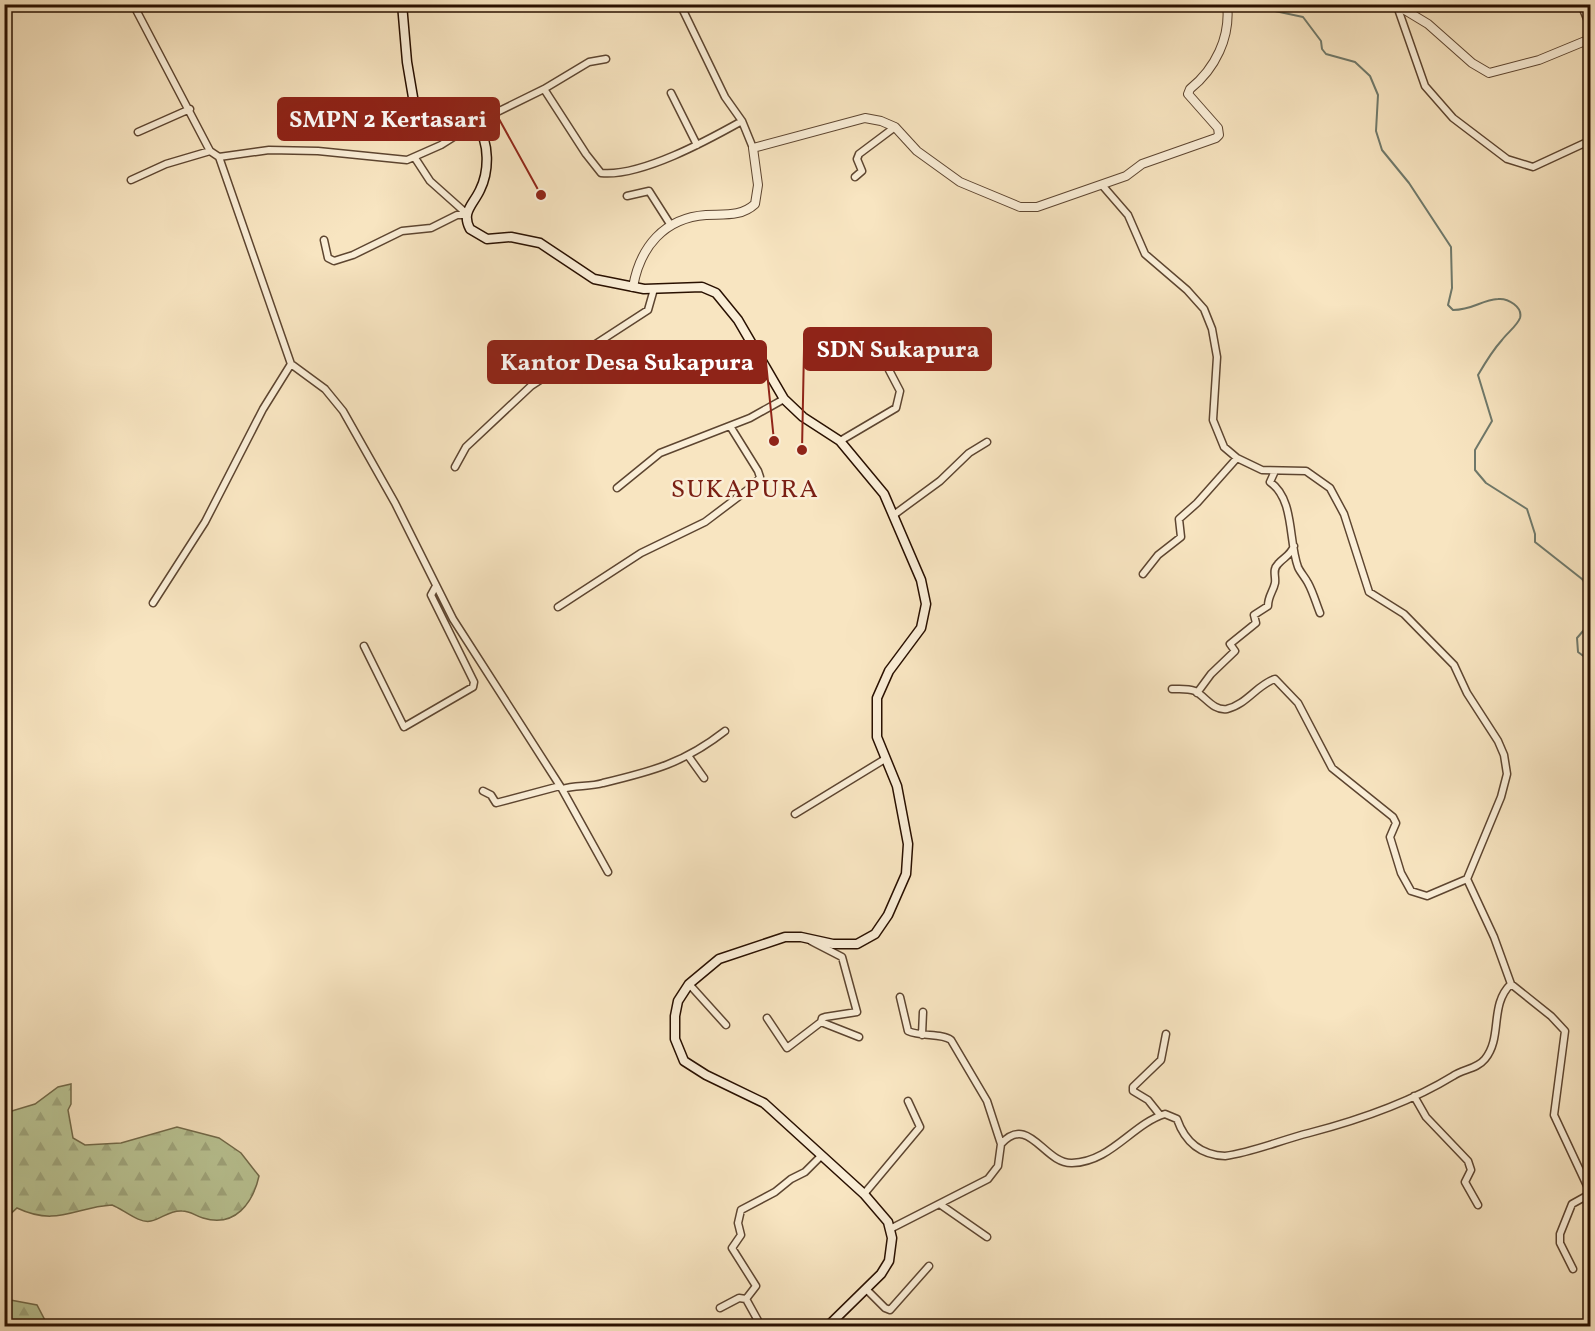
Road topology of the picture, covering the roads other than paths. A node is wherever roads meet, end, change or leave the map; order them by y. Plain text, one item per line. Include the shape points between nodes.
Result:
1 (134, 4) edge
2 (402, 4) edge
3 (680, 4) edge
4 (1227, 4) edge
5 (1581, 4) edge
6 (1396, 5) edge
7 (1590, 26) edge
8 (1590, 39) edge
9 (606, 59) dead end
10 (544, 89) junction
11 (671, 93) dead end
12 (190, 109) junction
13 (742, 121) junction
14 (474, 126) junction
15 (895, 127) junction
16 (138, 132) dead end
17 (1590, 143) edge
18 (697, 145) junction
19 (753, 148) junction
20 (210, 152) junction
21 (219, 157) junction
22 (415, 158) junction
23 (855, 177) dead end
24 (131, 180) dead end
25 (1102, 185) junction
26 (627, 196) dead end
27 (466, 214) junction
28 (670, 224) junction
29 (324, 240) dead end
30 (633, 287) junction
31 (654, 289) junction
32 (912, 337) dead end
33 (291, 364) junction
34 (784, 399) junction
35 (730, 426) junction
36 (840, 441) junction
37 (987, 442) dead end
38 (1238, 458) junction
39 (455, 467) dead end
40 (1275, 471) junction
41 (616, 488) dead end
42 (895, 514) junction
43 (1294, 546) junction
44 (1143, 574) dead end
45 (436, 586) junction
46 (153, 603) dead end
47 (558, 607) dead end
48 (1320, 613) dead end
49 (364, 646) dead end
50 (1172, 689) dead end
51 (1197, 693) junction
52 (725, 731) dead end
53 (689, 757) junction
54 (885, 759) junction
55 (704, 778) dead end
56 (561, 788) junction
57 (483, 791) dead end
58 (795, 814) dead end
59 (608, 872) dead end
60 (1467, 879) junction
61 (809, 938) junction
62 (689, 984) junction
63 (1511, 984) junction
64 (900, 997) dead end
65 (923, 1012) dead end
66 (767, 1017) dead end
67 (821, 1022) junction
68 (726, 1025) dead end
69 (1166, 1034) dead end
70 (922, 1035) junction
71 (860, 1037) dead end
72 (1414, 1096) junction
73 (908, 1101) dead end
74 (1160, 1115) junction
75 (1001, 1144) junction
76 (821, 1156) junction
77 (1590, 1193) edge
78 (864, 1194) junction
79 (941, 1205) junction
80 (1478, 1205) dead end
81 (890, 1229) junction
82 (987, 1237) dead end
83 (929, 1266) dead end
84 (1573, 1269) dead end
85 (866, 1289) junction
86 (746, 1299) junction
87 (720, 1308) dead end
88 (761, 1326) edge
89 (828, 1326) edge

1 - 12 street
2 - 14 main road via 416,115 433,128
3 - 13 street via 725,97
4 - 25 street via 1226,36 1213,64 1188,94 1218,128 1219,135 1142,164 1126,176
5 - 7 street
6 - 8 street via 1428,24 1489,73 1539,60
6 - 17 street via 1425,86 1453,118 1507,159 1533,167
9 - 10 street via 589,62
10 - 14 street
10 - 18 street via 602,173 616,174
11 - 18 street
12 - 16 street
12 - 20 street
13 - 18 street
13 - 19 street
14 - 22 street
14 - 27 main road via 486,143 486,158 483,183
15 - 19 street via 865,118
15 - 23 street via 859,154 862,171
15 - 25 street via 947,175 1020,207 1037,207
19 - 28 street via 758,185 755,204 742,212 699,216
20 - 21 street
20 - 24 street via 165,164
21 - 22 street via 269,150
21 - 33 street
22 - 27 street via 430,181
25 - 38 street via 1128,215 1145,254 1204,309 1216,357 1213,420 1224,447
26 - 28 street via 649,191
27 - 29 street via 431,228 402,231 334,261 328,258
27 - 30 main road via 470,229 483,238 532,240 585,276
28 - 30 street via 643,254
30 - 31 main road
31 - 34 main road via 702,287 716,293 738,320
31 - 39 street via 648,310 531,386 466,447
32 - 36 street via 889,370 900,391 896,408
33 - 45 street via 325,389 343,411
33 - 46 street via 263,409 205,522
34 - 35 street
34 - 36 main road
35 - 41 street via 660,453
35 - 47 street via 758,471 760,477 754,485 705,522 641,553
36 - 42 main road via 875,482
37 - 42 street
38 - 40 street via 1263,470
38 - 44 street via 1179,519 1181,537 1158,555
40 - 43 street via 1270,482 1281,491
40 - 60 street via 1306,471 1330,488 1344,514 1369,592 1404,614 1454,664 1467,693 1498,741 1507,774
42 - 54 main road via 926,604 921,628 889,671 877,698 877,737
43 - 48 street via 1298,567
43 - 51 street via 1277,564 1268,606 1254,615 1256,623 1230,644 1235,651
45 - 49 street via 430,595 474,682 473,687 404,727
45 - 56 street
50 - 51 street
51 - 60 street via 1226,709 1275,679 1298,703 1332,768 1393,817 1396,823 1390,837 1411,891 1427,896
52 - 53 street
53 - 55 street
53 - 56 street via 600,784
54 - 58 street
54 - 61 main road via 897,786 907,836 906,874 900,891 879,929 866,941 841,945
56 - 57 street via 496,803
56 - 59 street
60 - 63 street
61 - 62 main road via 778,938 733,953 705,968
61 - 67 street via 842,957 857,1012 825,1017
62 - 68 street
62 - 76 main road via 676,1008 674,1023 676,1047 684,1061 706,1076 764,1103
63 - 72 street via 1499,1001 1487,1057 1480,1065
63 - 77 street via 1564,1031 1554,1115
64 - 70 street via 908,1031
65 - 70 street
66 - 67 street via 787,1048
67 - 71 street
69 - 74 street via 1161,1059 1133,1087
70 - 75 street via 943,1035 951,1040 987,1101
72 - 74 street via 1345,1125 1225,1156 1196,1146 1186,1139 1173,1115
72 - 80 street via 1426,1117 1468,1161 1471,1170 1465,1182
73 - 78 street via 920,1127
74 - 75 street via 1108,1151 1074,1163 1060,1160 1026,1134 1014,1135
75 - 79 street via 993,1174
76 - 78 main road
76 - 86 street via 783,1187 741,1210 741,1236 732,1248 756,1286
77 - 84 street via 1572,1204 1560,1234 1560,1243
78 - 81 main road via 881,1211
79 - 81 street
79 - 82 street
81 - 85 main road via 889,1261
83 - 85 street via 890,1310
85 - 89 main road
86 - 87 street via 739,1298
86 - 88 street

